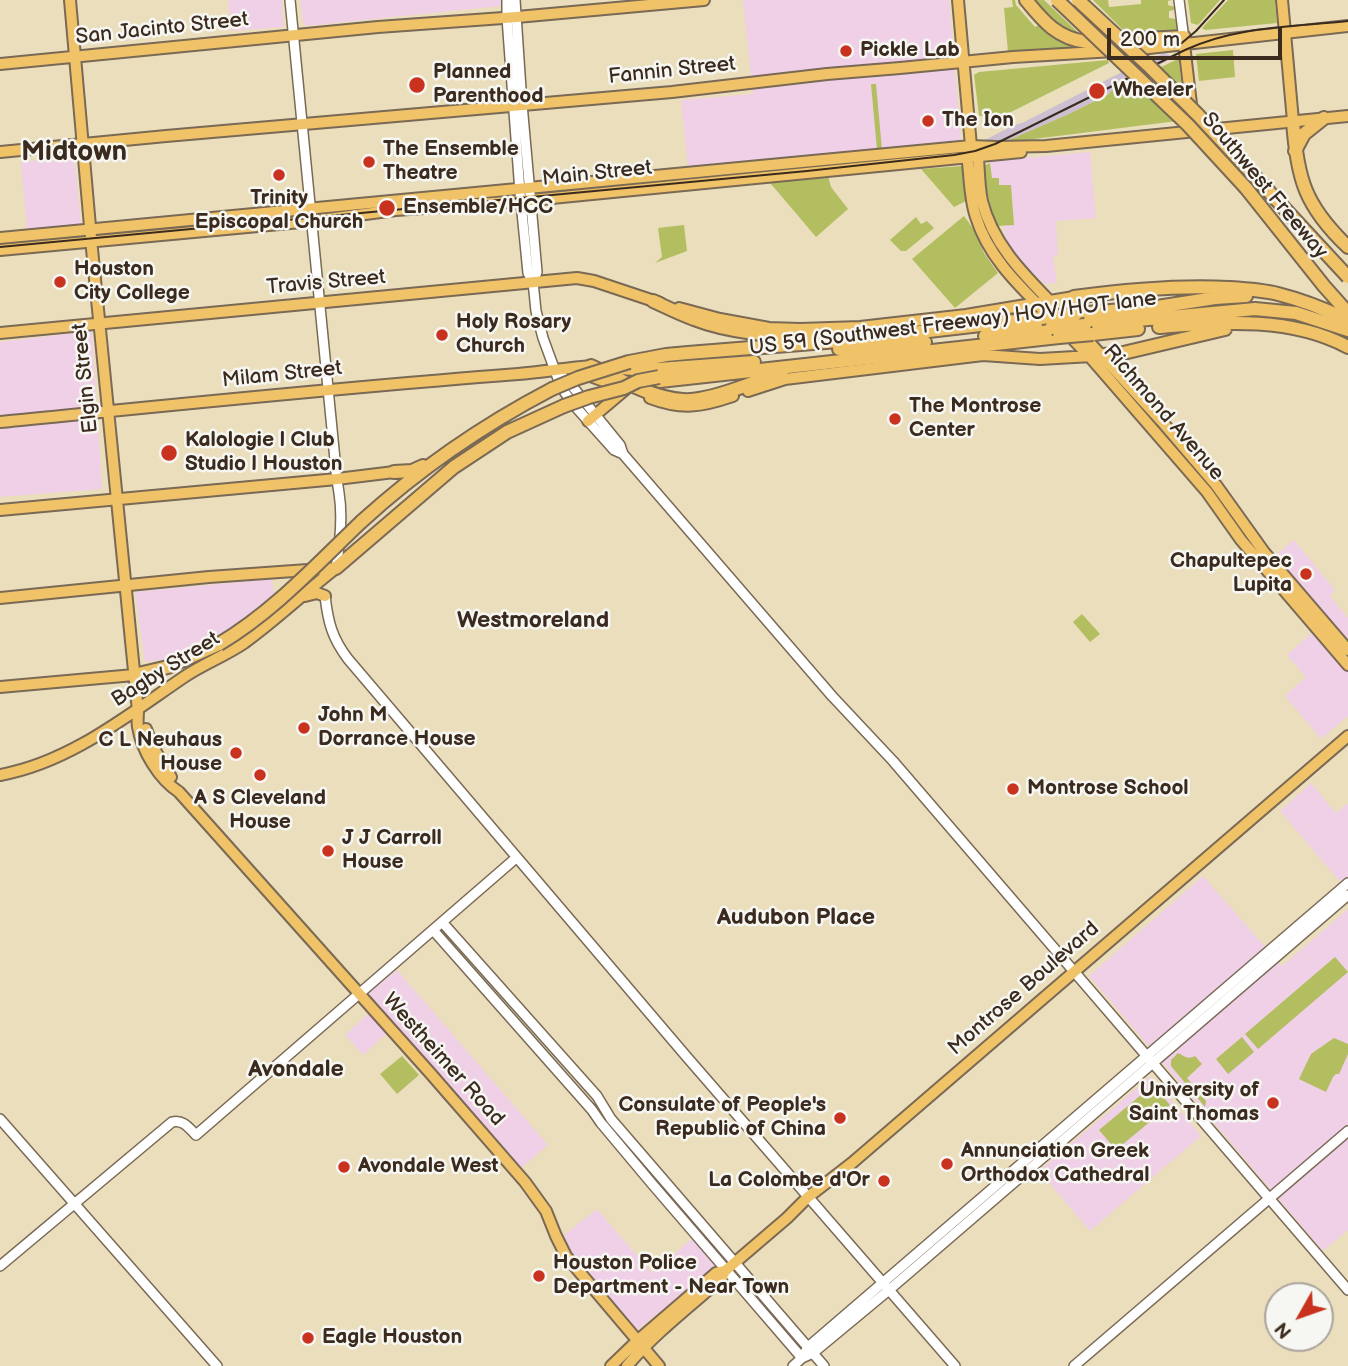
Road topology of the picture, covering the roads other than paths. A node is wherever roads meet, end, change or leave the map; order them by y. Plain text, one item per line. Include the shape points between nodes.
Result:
1 (70, 0) edge
2 (290, 0) edge
3 (508, 0) edge
4 (515, 0) edge
5 (704, 0) edge
6 (957, 0) edge
7 (1057, 0) edge
8 (1078, 0) edge
9 (1179, 0) edge
10 (1282, 0) edge
11 (663, 2) edge
12 (1027, 2) edge
13 (512, 18) junction
14 (1348, 26) edge
15 (1285, 32) junction
16 (294, 36) junction
17 (1184, 40) junction
18 (76, 57) junction
19 (964, 62) junction
20 (0, 64) edge
21 (518, 105) junction
22 (1348, 116) edge
23 (1324, 118) junction
24 (1293, 121) junction
25 (302, 124) junction
26 (1194, 130) junction
27 (83, 144) junction
28 (971, 146) junction
29 (1029, 147) junction
30 (1295, 151) junction
31 (0, 152) edge
32 (973, 158) junction
33 (524, 188) junction
34 (526, 201) junction
35 (312, 215) junction
36 (91, 235) junction
37 (0, 238) edge
38 (1348, 247) edge
39 (0, 250) edge
40 (1348, 277) edge
41 (533, 282) junction
42 (1074, 297) joint
43 (1274, 300) junction
44 (653, 301) junction
45 (1050, 301) junction
46 (320, 304) junction
47 (1038, 304) junction
48 (1348, 313) edge
49 (1348, 320) edge
50 (100, 324) junction
51 (1266, 324) junction
52 (1089, 329) junction
53 (1348, 330) edge
54 (1055, 332) junction
55 (0, 333) edge
56 (851, 340) junction
57 (926, 342) junction
58 (1348, 347) edge
59 (1096, 356) junction
60 (667, 358) junction
61 (771, 360) junction
62 (592, 366) junction
63 (796, 366) junction
64 (569, 368) junction
65 (555, 370) junction
66 (660, 378) junction
67 (625, 389) junction
68 (328, 390) junction
69 (108, 412) junction
70 (592, 418) junction
71 (0, 422) edge
72 (433, 462) junction
73 (394, 471) joint
74 (337, 479) junction
75 (117, 499) junction
76 (0, 510) edge
77 (336, 568) junction
78 (125, 585) junction
79 (325, 596) joint
80 (0, 598) edge
81 (297, 600) junction
82 (1348, 650) edge
83 (1348, 665) edge
84 (134, 675) junction
85 (0, 687) edge
86 (138, 711) junction
87 (1348, 736) edge
88 (0, 775) edge
89 (516, 858) junction
90 (1348, 883) edge
91 (1348, 895) edge
92 (442, 922) junction
93 (433, 930) junction
94 (1073, 971) junction
95 (358, 994) junction
96 (1150, 1060) junction
97 (0, 1119) edge
98 (1348, 1131) edge
99 (808, 1197) junction
100 (1269, 1199) junction
101 (74, 1204) junction
102 (0, 1266) edge
103 (729, 1268) junction
104 (886, 1286) junction
105 (1348, 1290) edge
106 (640, 1344) junction
107 (811, 1350) junction
108 (802, 1358) junction
109 (217, 1366) edge
110 (611, 1366) edge
111 (627, 1366) edge
112 (659, 1366) edge
113 (793, 1366) edge
114 (824, 1366) edge
115 (955, 1366) edge
116 (1074, 1366) edge

1 - 18 main road, Elgin Street
2 - 16 street
3 - 13 street
4 - 13 street
5 - 11 main road, San Jacinto Street
6 - 19 main road
7 - 48 highway, Southwest Freeway, bridge via 1246,188
8 - 40 highway, Southwest Freeway, bridge via 1198,115
9 - 17 street
10 - 15 main road
11 - 13 main road, San Jacinto Street
12 - 17 highway via 1050,27 1076,41
13 - 16 main road, San Jacinto Street
13 - 21 street
14 - 15 main road
15 - 17 main road
15 - 24 main road
16 - 18 main road, San Jacinto Street
16 - 25 street
17 - 19 main road, Fannin Street via 1108,52
17 - 26 main road
18 - 20 main road, San Jacinto Street
18 - 27 main road, Elgin Street
19 - 21 main road, Fannin Street
19 - 28 main road
21 - 25 main road, Fannin Street
21 - 33 street
22 - 23 main road, Main Street
23 - 24 main road, Main Street
23 - 30 highway via 1304,134
24 - 26 main road, Main Street
24 - 30 highway
25 - 27 main road, Fannin Street
25 - 35 street
26 - 29 main road, Main Street
27 - 31 main road, Fannin Street
27 - 36 main road, Elgin Street
28 - 29 main road, Main Street
28 - 32 main road, Richmond Avenue
28 - 33 main road, Main Street
29 - 32 main road, Main Street via 1021,153
30 - 38 highway via 1312,204
32 - 34 main road, Main Street
32 - 45 main road, Richmond Avenue via 995,234 1010,258
32 - 47 main road, Richmond Avenue via 973,205 979,228 1001,265
33 - 34 street
33 - 35 main road, Main Street
34 - 35 main road, Main Street
34 - 41 street via 537,272
35 - 36 main road, Main Street
35 - 46 street
36 - 37 main road, Main Street
36 - 39 main road, Main Street
36 - 50 main road, Elgin Street
41 - 44 main road, Travis Street via 577,278
41 - 46 main road, Travis Street
41 - 65 street via 536,311
42 - 43 highway via 1172,287 1249,289
42 - 45 main road, Travis Street
43 - 49 highway via 1315,306
43 - 52 highway, US 59 (Southwest Freeway) HOV/HOT lane via 1240,310
43 - 53 highway, US 59 (Southwest Freeway) HOV/HOT lane via 1296,313
43 - 56 highway, bridge via 1185,301
44 - 47 main road, Travis Street via 720,319 800,329 860,327
44 - 56 highway via 695,320 734,330
45 - 47 main road, Travis Street
45 - 59 main road, Richmond Avenue
46 - 50 main road, Travis Street
46 - 68 street
47 - 59 main road, Richmond Avenue
50 - 55 main road, Travis Street
50 - 69 main road, Elgin Street
51 - 52 highway
51 - 58 highway via 1299,329
51 - 59 highway
52 - 54 highway, US 59 (Southwest Freeway) HOV/HOT lane, bridge
54 - 57 highway, US 59 (Southwest Freeway) HOV/HOT lane
54 - 63 highway
56 - 60 highway
57 - 60 highway via 779,355
57 - 61 highway, US 59 (Southwest Freeway) HOV/HOT lane
59 - 67 main road, Milam Street via 983,355 785,379 699,406 673,406
59 - 82 main road, Richmond Avenue via 1164,424
59 - 83 main road, Richmond Avenue via 1253,555
60 - 72 highway, bridge via 629,362 552,389
61 - 62 highway via 645,370
61 - 66 highway, US 59 (Southwest Freeway) HOV/HOT lane via 761,366
62 - 63 highway via 655,394 688,401
62 - 64 main road, Milam Street
63 - 66 highway
64 - 65 main road, Milam Street
64 - 67 main road, Milam Street
65 - 68 main road, Milam Street
65 - 70 street via 561,387
66 - 67 highway, US 59 (Southwest Freeway) HOV/HOT lane, bridge via 638,381
67 - 70 main road
67 - 77 highway, US 59 (Southwest Freeway) HOV/HOT lane, bridge via 589,397 507,432 462,461
68 - 69 main road, Milam Street
68 - 74 street
69 - 71 main road, Milam Street
69 - 75 main road, Elgin Street
70 - 94 street via 614,450 624,454
72 - 73 highway via 412,471
72 - 84 highway, bridge via 237,634 168,667
73 - 74 main road
74 - 75 main road
74 - 77 street via 341,522
75 - 76 main road
75 - 78 main road, Elgin Street
77 - 78 main road
77 - 81 main road, Bagby Street
78 - 80 main road
78 - 84 main road, Elgin Street
79 - 81 main road via 313,593
79 - 89 street via 338,646
81 - 86 main road, Bagby Street via 236,648
84 - 85 main road
84 - 86 main road, Elgin Street
86 - 88 main road, Bagby Street via 70,750
86 - 95 main road, Westheimer Road via 145,749 163,778
87 - 94 main road, Montrose Boulevard
89 - 92 street
89 - 99 street
90 - 96 street
91 - 96 street
92 - 93 street
92 - 103 street via 597,1096
93 - 95 street
93 - 103 street
94 - 96 street
94 - 99 main road, Montrose Boulevard
95 - 101 street via 196,1135 186,1125 172,1122
95 - 106 main road, Westheimer Road via 532,1192 566,1256
96 - 100 street
96 - 104 street
97 - 101 street
98 - 100 street
99 - 103 main road, Montrose Boulevard
99 - 104 street
100 - 105 street
100 - 116 street
101 - 102 street
101 - 109 street
103 - 106 main road, Montrose Boulevard via 716,1273
103 - 107 street
103 - 108 street
104 - 107 street
104 - 115 street
106 - 110 main road, Montrose Boulevard
106 - 111 main road, Montrose Boulevard
106 - 112 main road, Westheimer Road
107 - 108 street
107 - 114 street
108 - 113 street

